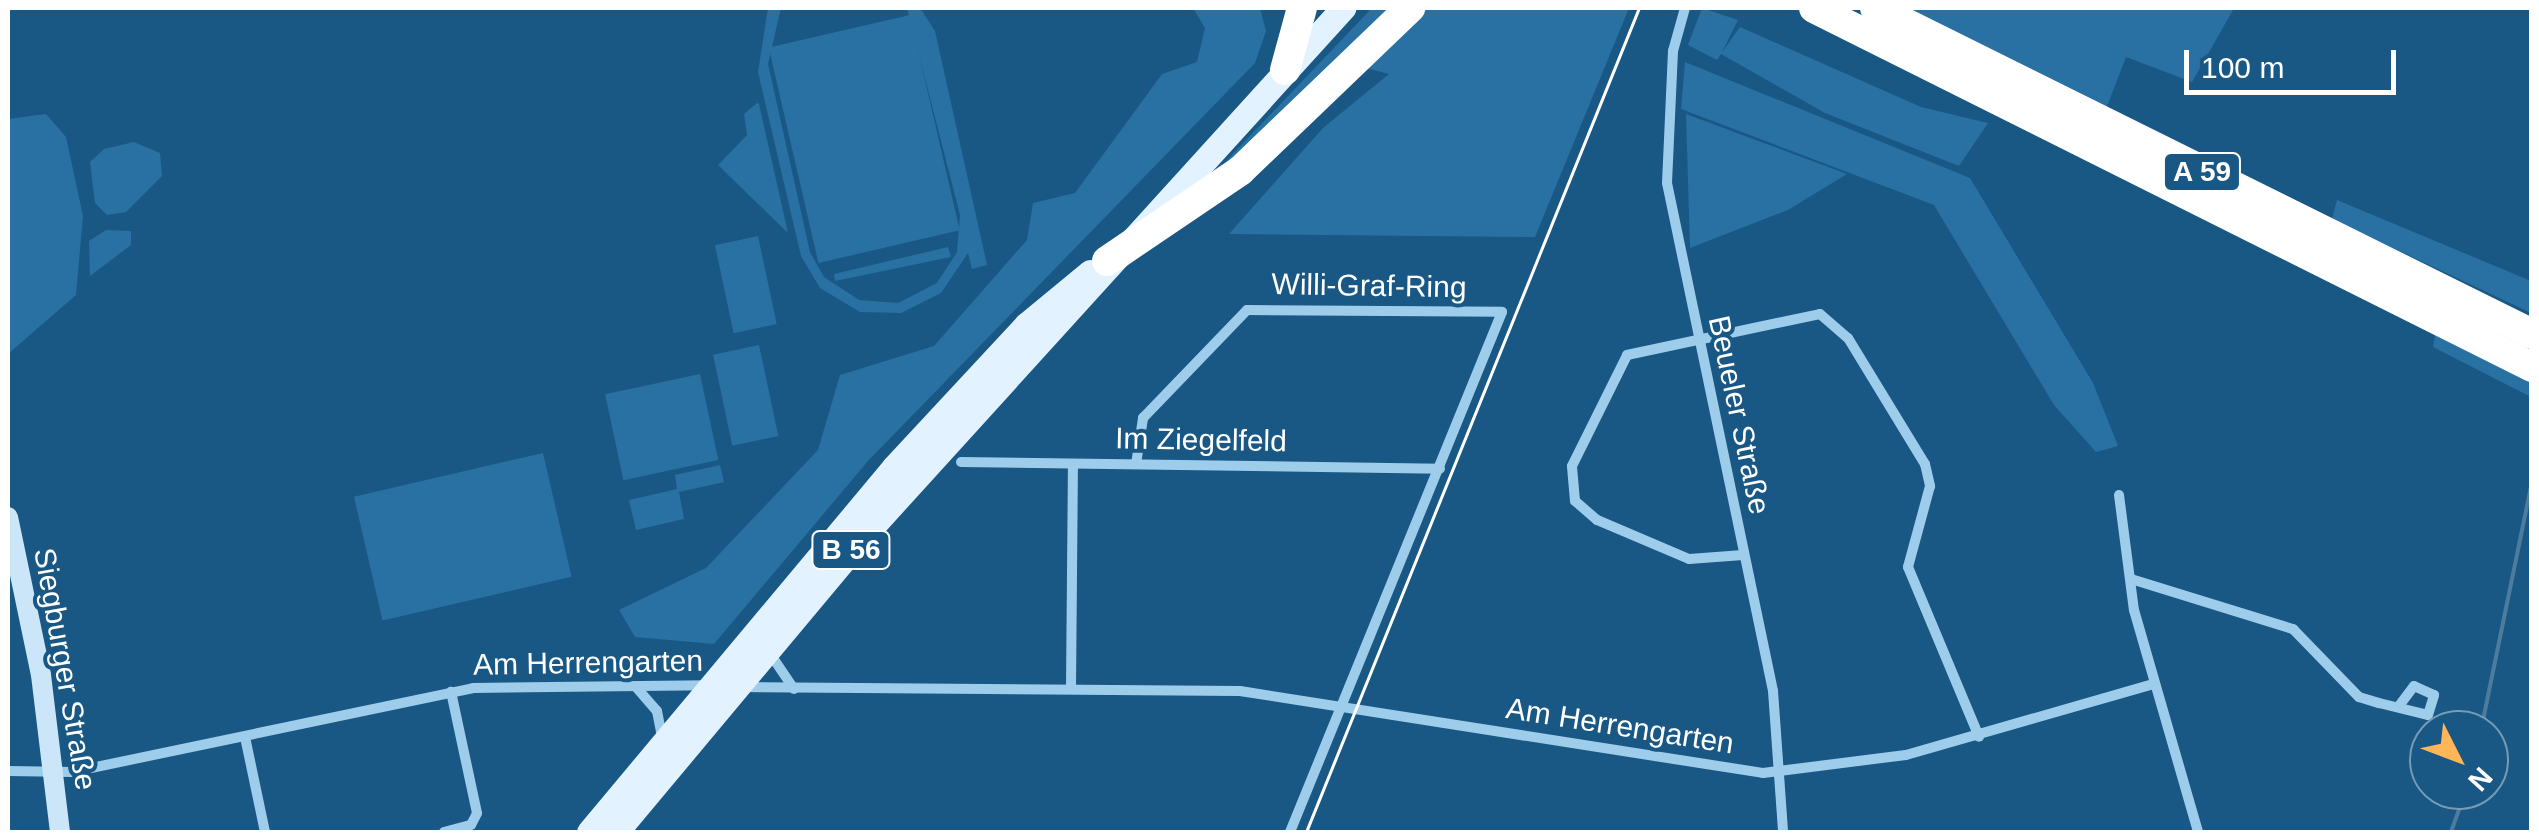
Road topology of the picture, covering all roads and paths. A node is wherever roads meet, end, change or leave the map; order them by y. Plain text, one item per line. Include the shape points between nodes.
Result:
1 (1302, 8) edge
2 (1410, 8) edge
3 (1685, 8) edge
4 (1814, 8) edge
5 (1875, 8) edge
6 (1328, 12) edge
7 (1285, 70) junction
8 (1107, 261) junction
9 (2532, 334) edge
10 (1695, 336) junction
11 (2532, 367) edge
12 (962, 462) dead end
13 (1072, 464) junction
14 (1136, 464) junction
15 (1440, 468) junction
16 (2119, 495) dead end
17 (8, 516) edge
18 (1743, 556) junction
19 (2131, 579) junction
20 (771, 643) junction
21 (2153, 684) junction
22 (721, 686) junction
23 (635, 687) junction
24 (1072, 688) junction
25 (795, 690) junction
26 (452, 692) junction
27 (1342, 706) junction
28 (2398, 707) dead end
29 (1978, 736) junction
30 (245, 737) junction
31 (661, 742) junction
32 (1780, 768) junction
33 (8, 771) edge
34 (54, 772) junction
35 (60, 832) edge
36 (264, 832) edge
37 (444, 832) edge
38 (589, 832) edge
39 (616, 832) edge
40 (1290, 832) edge
41 (1783, 832) edge
42 (2198, 832) edge

1 - 7 highway
2 - 8 highway via 1249,164
3 - 10 street, Beueler Straße via 1673,51 1667,183
4 - 11 highway, A 59
5 - 9 highway, A 59
6 - 7 main road, B 56
7 - 8 main road, B 56
8 - 20 main road, B 56
8 - 22 main road, B 56 via 1066,286 959,396
10 - 18 street, Beueler Straße
10 - 18 street via 1641,348 1615,368 1569,484 1597,520 1688,560
10 - 29 street via 1806,313 1830,319 1848,338 1925,464 1930,486 1909,542 1910,578 1957,669
12 - 13 street, Im Ziegelfeld
13 - 14 street, Im Ziegelfeld
13 - 24 street
14 - 15 street, Im Ziegelfeld
14 - 15 street, Willi-Graf-Ring via 1142,418 1247,310 1502,312
15 - 27 street, Willi-Graf-Ring
16 - 19 street
17 - 34 main road, Siegburger Straße
18 - 32 street, Beueler Straße via 1778,718
19 - 21 street
19 - 28 street via 2294,629 2359,696
20 - 22 main road, B 56
20 - 25 street via 777,673
21 - 29 street, Am Herrengarten
21 - 42 street
22 - 23 street, Am Herrengarten
22 - 25 street, Am Herrengarten
22 - 31 main road, B 56
22 - 39 main road, B 56
23 - 26 street, Am Herrengarten
23 - 31 street via 657,710
24 - 25 street, Am Herrengarten
24 - 27 street, Am Herrengarten via 1240,691
26 - 30 street, Am Herrengarten
26 - 37 street via 477,814 473,823
27 - 32 street, Am Herrengarten via 1763,773
27 - 40 street, Willi-Graf-Ring
29 - 32 street, Am Herrengarten via 1906,755
30 - 34 street, Am Herrengarten
30 - 36 street
31 - 38 main road, B 56
32 - 41 street, Beueler Straße
33 - 34 street, Am Herrengarten
34 - 35 main road, Siegburger Straße

